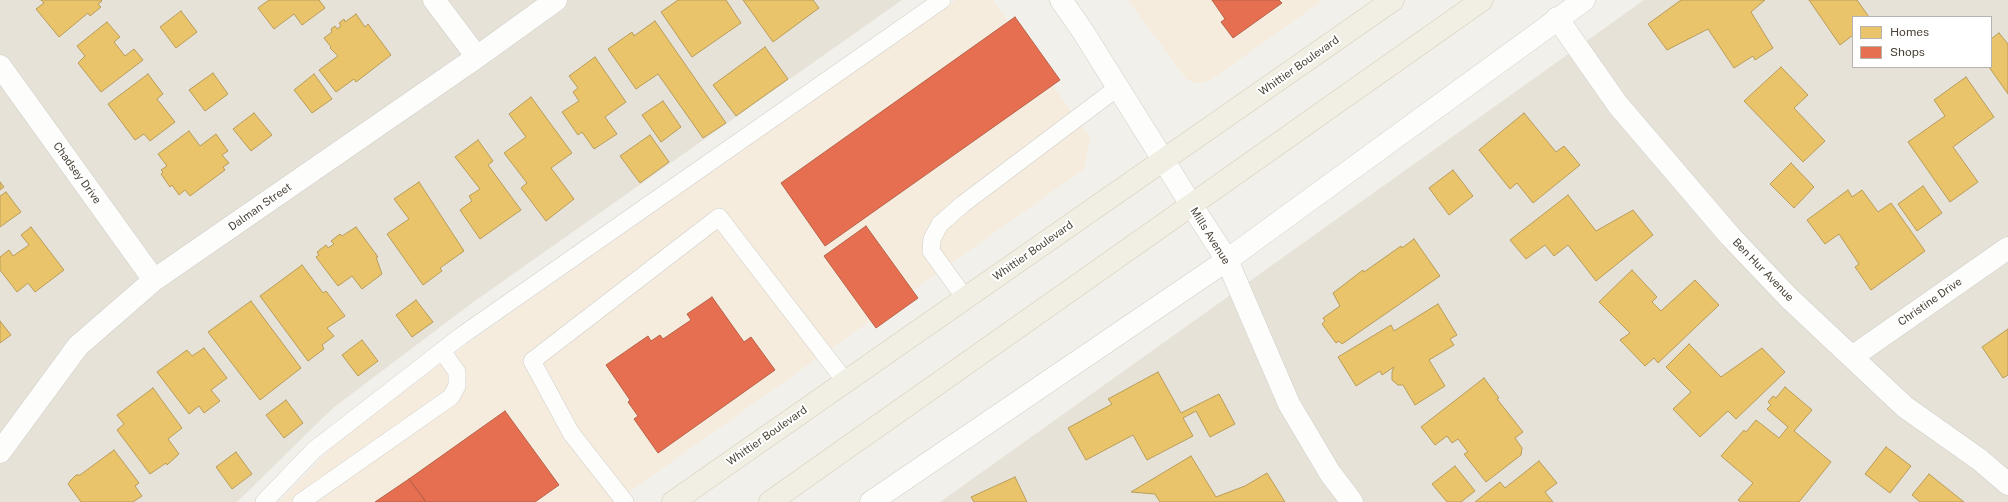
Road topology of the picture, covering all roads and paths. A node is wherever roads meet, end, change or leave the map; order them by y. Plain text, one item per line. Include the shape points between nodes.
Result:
1 (434, 0) edge
2 (556, 0) edge
3 (942, 0) edge
4 (1061, 0) edge
5 (1393, 0) edge
6 (1482, 0) edge
7 (1584, 0) edge
8 (1557, 18) junction
9 (477, 57) junction
10 (0, 66) edge
11 (1117, 88) junction
12 (1163, 160) junction
13 (1192, 206) junction
14 (2008, 248) edge
15 (1227, 260) junction
16 (154, 280) junction
17 (965, 298) junction
18 (442, 351) junction
19 (1852, 357) junction
20 (845, 381) junction
21 (0, 452) edge
22 (2008, 484) edge
23 (270, 500) edge
24 (302, 502) edge
25 (625, 502) edge
26 (673, 502) edge
27 (770, 502) edge
28 (871, 502) edge
29 (1352, 502) edge

1 - 9 street
2 - 9 street, Dalman Street
3 - 18 lane
4 - 11 street, Mills Avenue
5 - 12 main road, Whittier Boulevard
6 - 13 main road
7 - 8 street
8 - 15 street
8 - 19 street, Ben Hur Avenue via 1618,105 1730,236 1789,298
9 - 16 street, Dalman Street
10 - 16 street, Chadsey Drive
11 - 12 street, Mills Avenue
11 - 17 lane via 940,224 932,239 931,251
12 - 13 street, Mills Avenue
12 - 17 main road, Whittier Boulevard
13 - 15 street, Mills Avenue
13 - 27 main road
14 - 19 street, Christine Drive
15 - 28 street
15 - 29 street, Mills Avenue via 1290,404 1330,473
16 - 21 street, Dalman Street via 78,346
17 - 20 main road, Whittier Boulevard
18 - 23 lane via 314,450
18 - 24 lane via 457,372 457,386 451,397
19 - 22 street, Ben Hur Avenue via 1904,407 1980,460
20 - 25 lane via 719,217 532,361 571,433
20 - 26 main road, Whittier Boulevard

